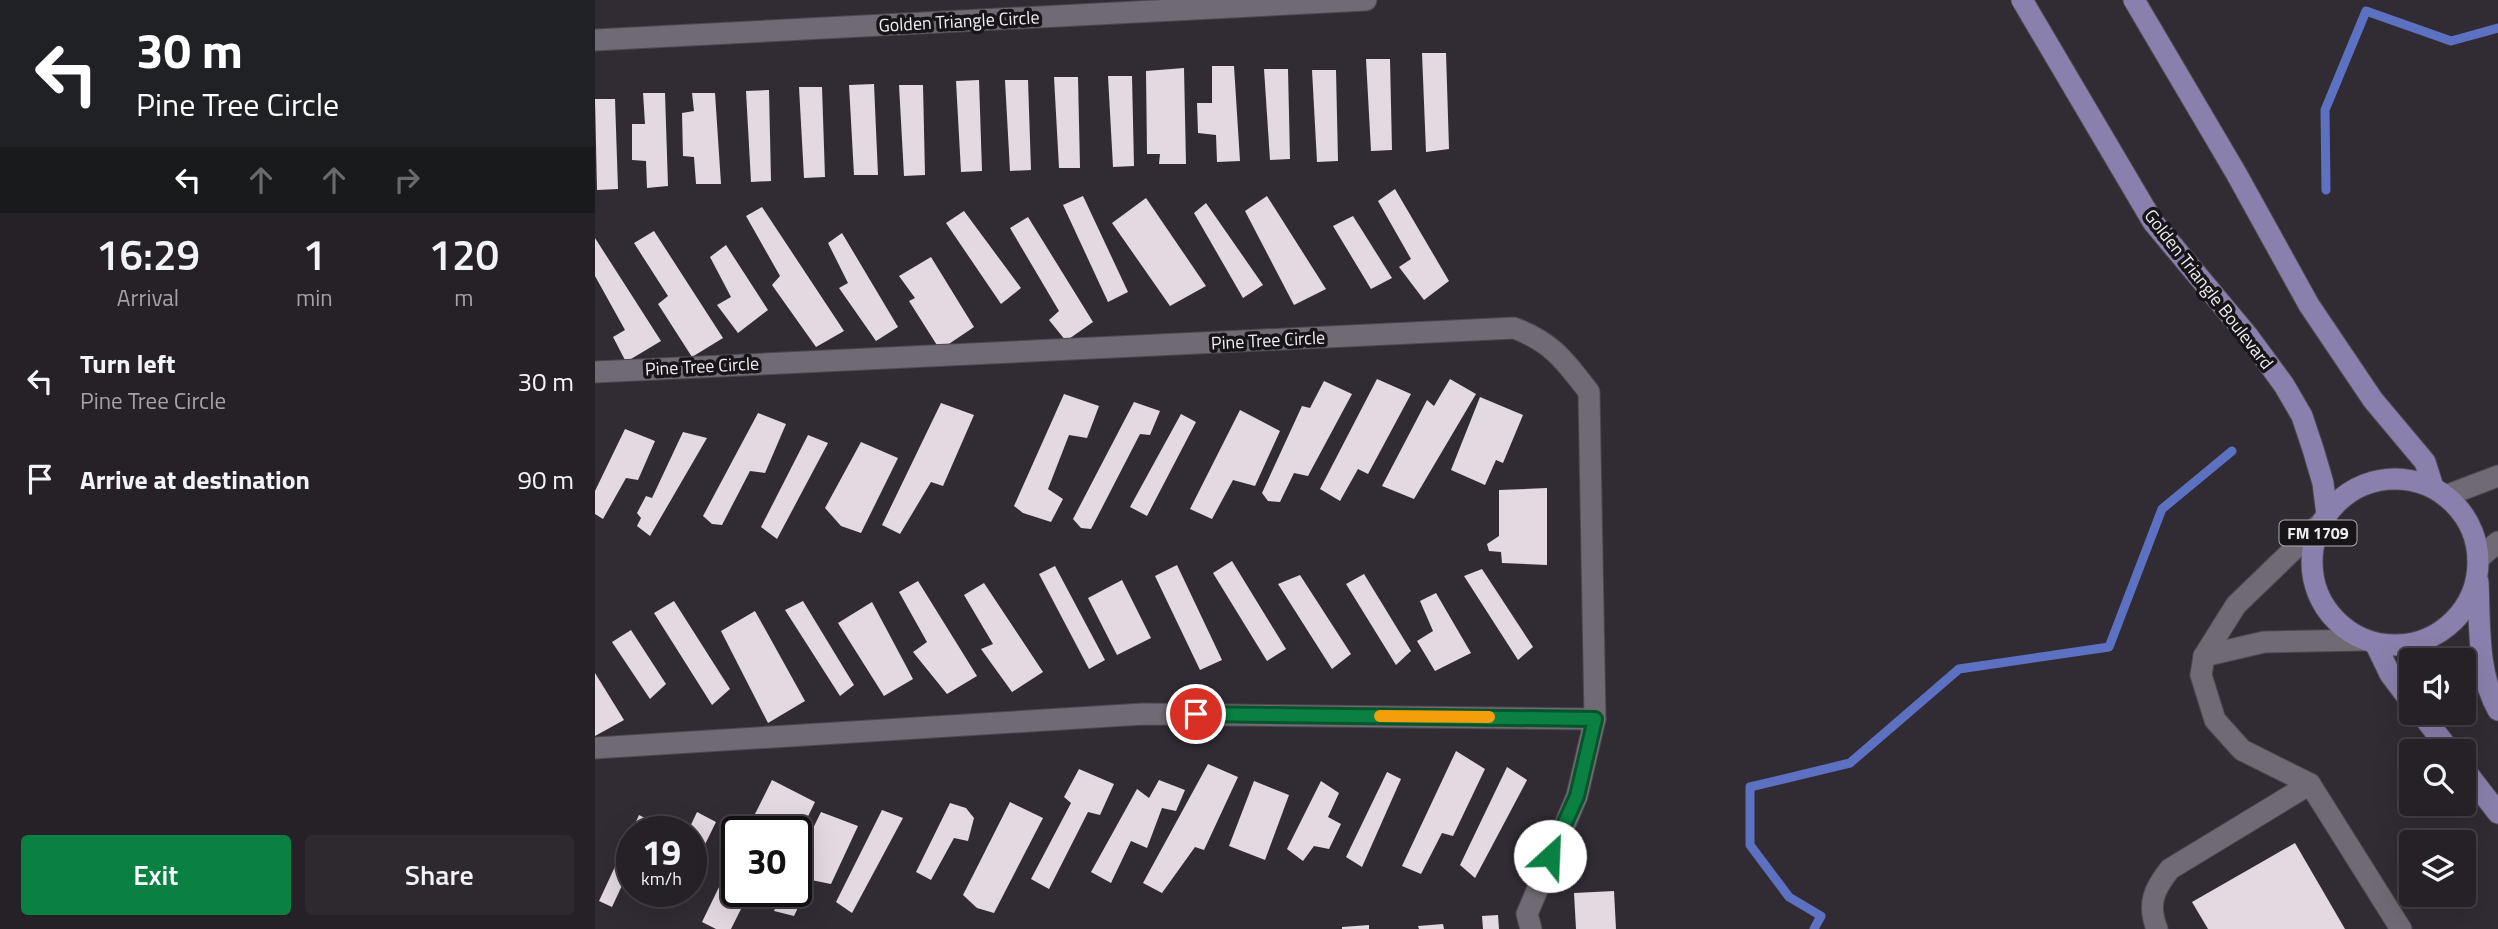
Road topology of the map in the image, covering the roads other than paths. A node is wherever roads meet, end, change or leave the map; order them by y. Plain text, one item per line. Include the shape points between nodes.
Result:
1 (1366, 0) edge
2 (2022, 0) edge
3 (2134, 0) edge
4 (595, 40) edge
5 (595, 372) edge
6 (2498, 475) edge
7 (2439, 492) junction
8 (2325, 518) junction
9 (2498, 541) edge
10 (2478, 564) junction
11 (2370, 642) junction
12 (2204, 656) junction
13 (2399, 686) edge
14 (2498, 710) edge
15 (1595, 719) junction
16 (2430, 725) edge
17 (2441, 739) edge
18 (595, 748) edge
19 (2310, 785) junction
20 (2476, 785) edge
21 (2498, 813) edge
22 (1531, 929) edge
23 (2157, 929) edge
24 (2400, 929) edge

1 - 4 street, Golden Triangle Circle
2 - 8 main road, Golden Triangle Boulevard / FM 1709 via 2153,222 2284,385 2302,416 2313,449 2323,483
3 - 7 main road via 2309,305 2373,400 2425,462
5 - 15 street, Pine Tree Circle via 1514,328 1557,351 1589,392
6 - 7 street
7 - 8 main road, FM 1709 via 2392,479 2367,484 2344,496
7 - 10 main road via 2470,527
8 - 11 main road, FM 1709 via 2313,545 2312,570 2318,594 2349,632
8 - 12 street via 2245,594
9 - 10 street
10 - 11 main road via 2472,592 2444,630 2399,646
10 - 14 main road via 2485,671 2489,695
11 - 12 street via 2264,642
11 - 13 main road, FM 1709
12 - 19 street via 2201,675 2215,720 2242,750
15 - 18 street via 1143,713
15 - 22 street, Pine Tree Circle via 1577,796 1527,914
16 - 17 main road
19 - 23 street via 2170,869 2151,900
19 - 24 street
20 - 21 main road

